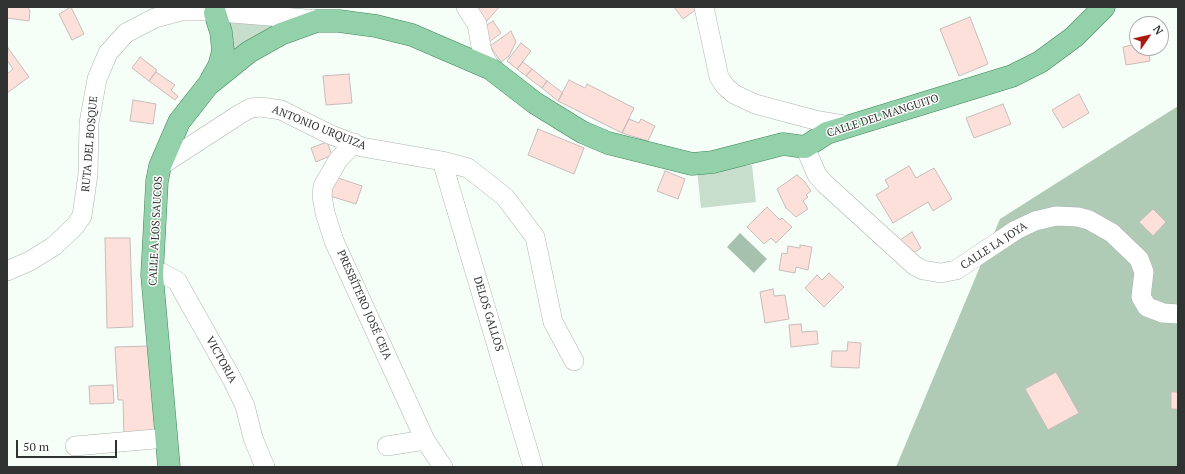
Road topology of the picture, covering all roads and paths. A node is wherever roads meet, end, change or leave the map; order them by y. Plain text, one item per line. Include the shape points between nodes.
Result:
1 (466, 7) edge
2 (704, 7) edge
3 (1104, 7) edge
4 (215, 13) junction
5 (339, 21) junction
6 (490, 69) junction
7 (208, 86) junction
8 (852, 126) junction
9 (354, 143) junction
10 (805, 147) junction
11 (442, 161) junction
12 (160, 166) junction
13 (7, 271) edge
14 (152, 275) junction
15 (1178, 314) edge
16 (574, 361) dead end
17 (166, 438) junction
18 (424, 440) junction
19 (75, 446) dead end
20 (387, 446) dead end
21 (169, 467) edge
22 (265, 467) edge
23 (443, 467) edge
24 (533, 467) edge

1 - 6 street via 477,24 482,52
2 - 8 street via 719,77 734,94 755,104 815,120
3 - 8 main road, CALLE DEL MANGUITO via 1074,37 1040,62 1012,76
4 - 5 street, RUTA DEL BOSQUE
4 - 7 main road via 221,32 223,58
4 - 13 street, RUTA DEL BOSQUE via 170,13 132,28 117,42 102,66 94,93 89,123 87,187 82,216 76,226 54,246
5 - 6 main road via 376,26 412,35
5 - 7 main road, CALLE A LOS SAUCOS via 317,21 280,34 249,52
6 - 10 main road via 535,103 582,132 608,143 650,155 692,164 712,162 783,144
7 - 12 main road, CALLE A LOS SAUCOS via 179,122
8 - 10 main road, CALLE DEL MANGUITO via 827,133
9 - 11 street, ANTONIO URQUIZA via 362,147
9 - 12 street, ANTONIO URQUIZA via 329,134 281,110 251,108
9 - 18 street, PRESBÍTERO JOSÉ CEJA via 338,160 323,186 323,206 334,241
10 - 15 street, CALLE LA JOYA via 810,163 824,183 915,266 923,270 941,273 956,270 1035,220 1056,216 1078,217 1112,233 1139,259 1144,272 1141,297 1147,307 1156,312
11 - 16 street, ANTONIO URQUIZA via 468,168 506,197 535,237 554,322
11 - 24 street, DELOS GALLOS
12 - 14 main road, CALLE A LOS SAUCOS
14 - 17 main road, CALLE A LOS SAUCOS
14 - 22 street, VICTORIA via 162,273 177,281 245,406 253,438
17 - 19 street
17 - 21 main road, CALLE A LOS SAUCOS
18 - 20 street
18 - 23 street, PRESBÍTERO JOSÉ CEJA

